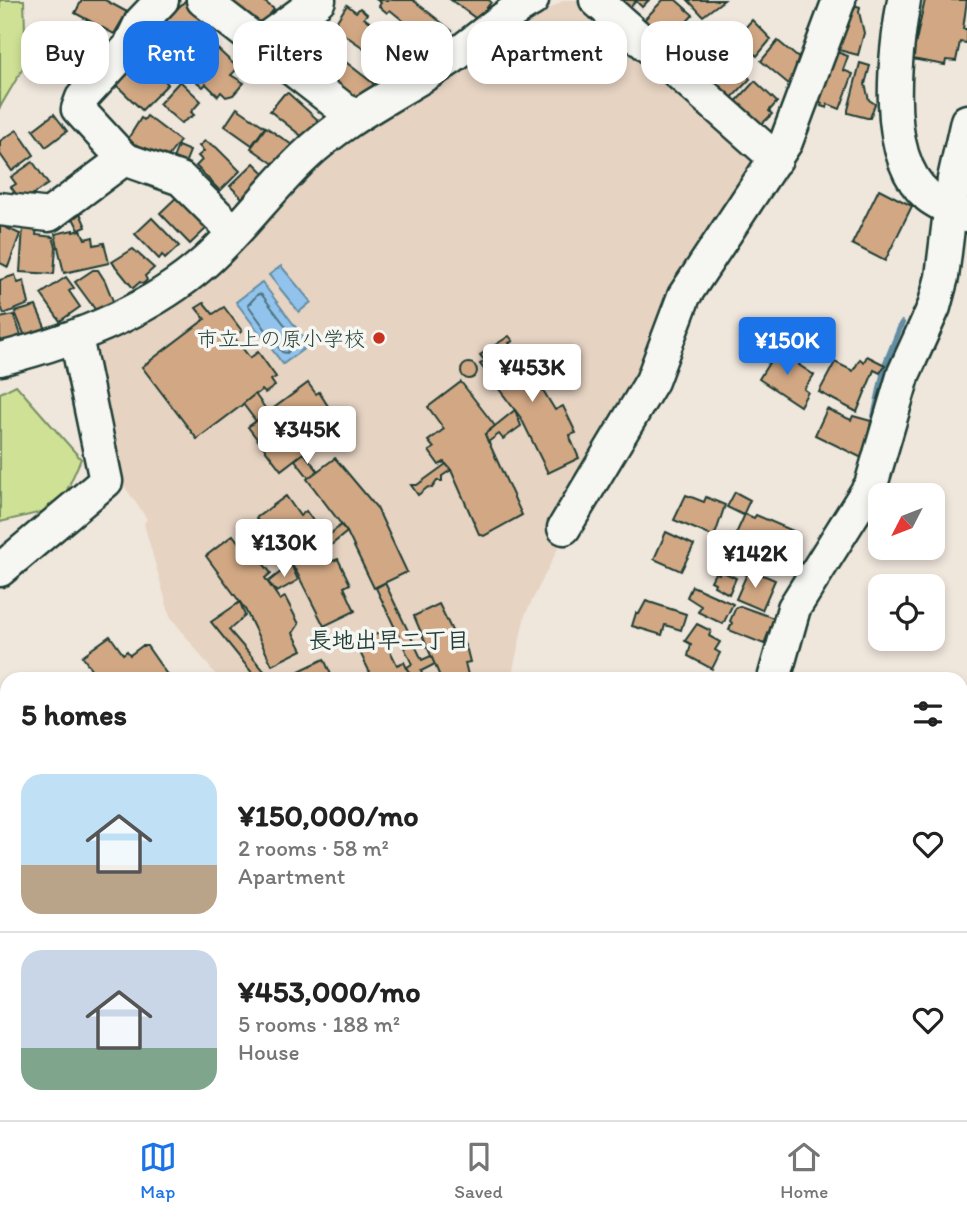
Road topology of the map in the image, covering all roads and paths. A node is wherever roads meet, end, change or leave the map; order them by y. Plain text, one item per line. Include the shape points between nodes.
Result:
1 (162, 0) edge
2 (203, 0) edge
3 (319, 0) edge
4 (532, 0) edge
5 (596, 0) edge
6 (839, 0) edge
7 (904, 0) edge
8 (290, 21) edge
9 (233, 24) edge
10 (311, 84) edge
11 (354, 117) junction
12 (967, 121) edge
13 (124, 159) junction
14 (776, 159) junction
15 (0, 209) edge
16 (960, 213) edge
17 (234, 232) junction
18 (76, 337) junction
19 (0, 359) edge
20 (564, 528) dead end
21 (0, 570) edge
22 (776, 672) edge

1 - 13 street via 141,22 129,47 82,97 78,109
2 - 9 street
3 - 8 street
4 - 11 street via 451,58
5 - 14 street
6 - 14 street
7 - 16 street via 895,52 903,156 928,196
10 - 11 street
11 - 17 street via 304,156
12 - 16 street via 954,179
13 - 15 street via 49,215
13 - 17 street via 181,179
14 - 20 street via 684,296 652,382
16 - 22 street via 934,307 904,373 871,485 794,608
17 - 18 street via 166,292
18 - 19 street
18 - 21 street via 106,481

